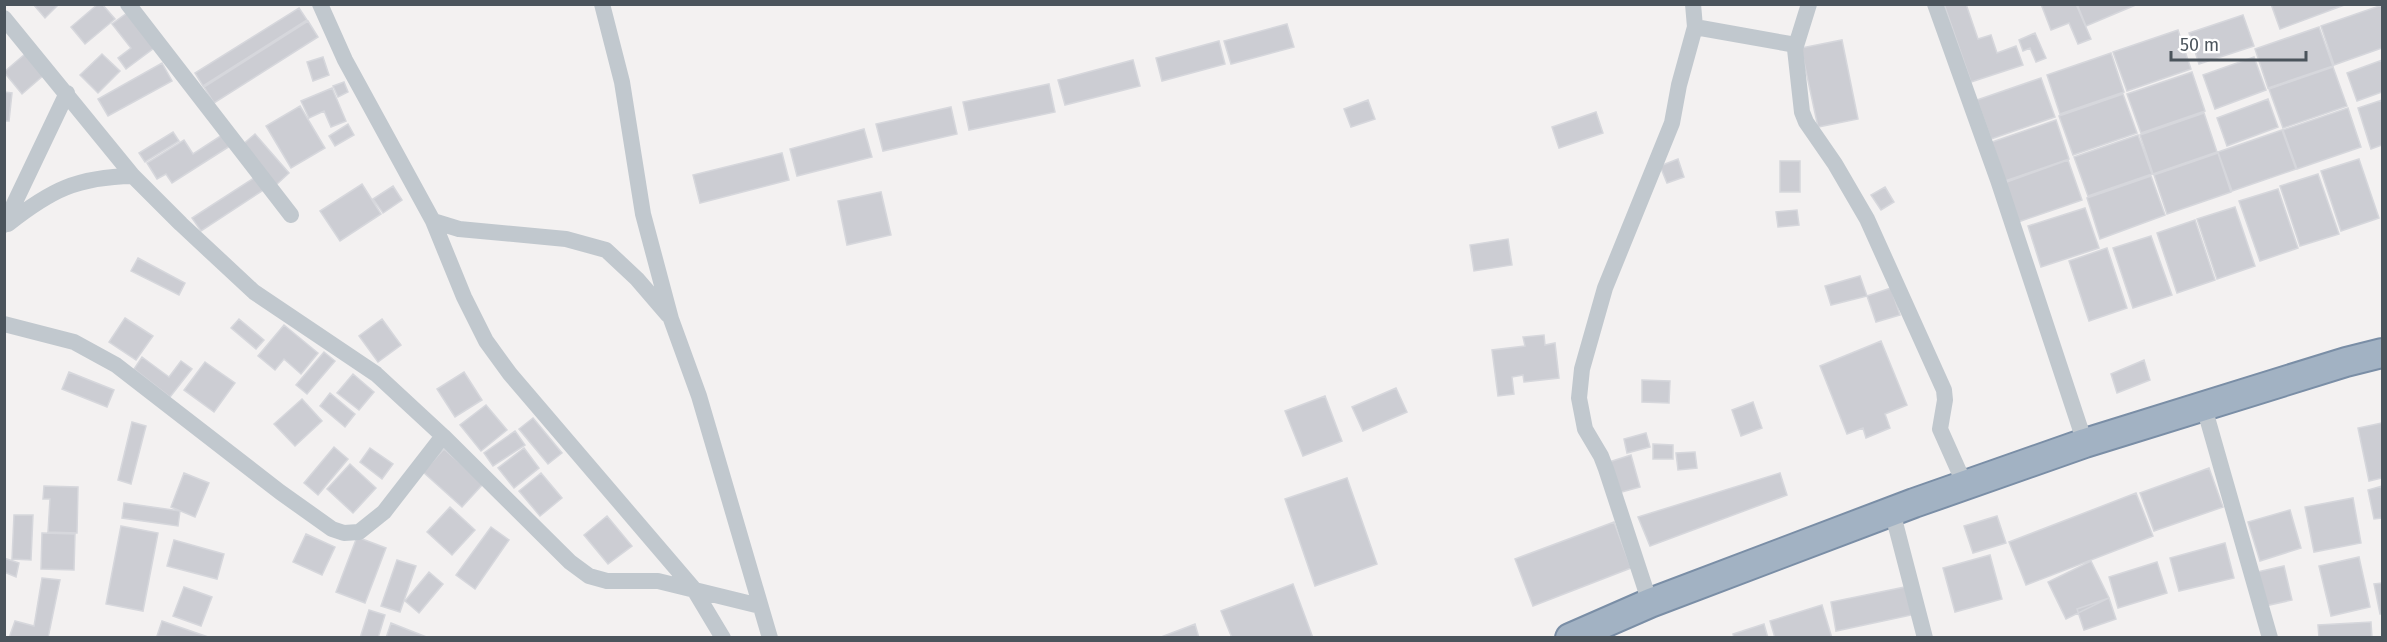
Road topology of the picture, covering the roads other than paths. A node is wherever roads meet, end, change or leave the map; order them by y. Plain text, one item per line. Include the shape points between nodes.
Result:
1 (128, 4) edge
2 (320, 4) edge
3 (602, 4) edge
4 (1693, 4) edge
5 (1809, 4) edge
6 (1935, 4) edge
7 (4, 18) edge
8 (1695, 27) junction
9 (1796, 45) junction
10 (67, 93) junction
11 (133, 176) junction
12 (291, 215) dead end
13 (433, 221) junction
14 (4, 226) edge
15 (670, 319) junction
16 (4, 324) edge
17 (2382, 353) edge
18 (2204, 407) junction
19 (443, 436) junction
20 (2085, 443) junction
21 (1965, 485) junction
22 (1892, 511) junction
23 (693, 588) junction
24 (1650, 603) junction
25 (760, 606) junction
26 (723, 638) edge
27 (770, 638) edge
28 (1570, 638) edge
29 (1925, 638) edge
30 (2270, 638) edge

1 - 12 street
2 - 13 street via 345,60
3 - 15 street via 622,82 643,214
4 - 8 street
5 - 9 street
6 - 20 street
7 - 10 street
8 - 9 street
8 - 24 street via 1672,123 1605,288 1582,369 1579,398 1585,429 1604,462
9 - 21 street via 1802,112 1867,219 1944,390 1940,429
10 - 11 street
10 - 14 street
11 - 14 street via 106,176 55,191
11 - 19 street via 254,292 375,374
13 - 15 street via 459,229 566,239 606,250 637,279
13 - 23 street via 486,341
15 - 25 street via 699,396
16 - 19 street via 74,342 116,365 332,529 359,532 384,512
17 - 18 highway
18 - 20 highway
18 - 30 street
19 - 23 street via 570,562 589,576 607,581 658,580
20 - 21 highway
21 - 22 highway
22 - 24 highway
22 - 29 street
23 - 25 street
23 - 26 street
24 - 28 highway
25 - 27 street

